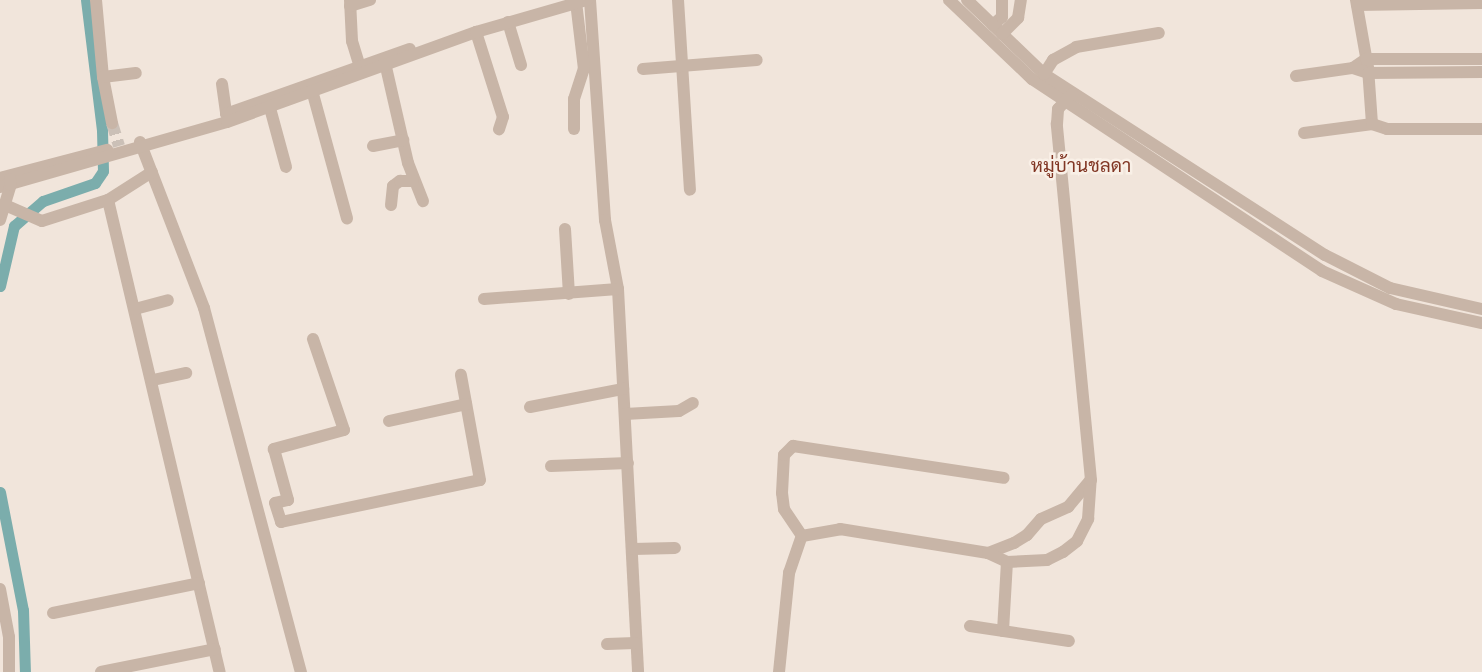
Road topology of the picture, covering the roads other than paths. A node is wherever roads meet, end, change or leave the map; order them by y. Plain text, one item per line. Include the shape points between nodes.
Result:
1 (96, 0) edge
2 (370, 0) edge
3 (552, 0) edge
4 (678, 0) edge
5 (949, 0) edge
6 (967, 0) edge
7 (1002, 0) edge
8 (1021, 0) edge
9 (584, 1) edge
10 (1356, 2) edge
11 (350, 3) edge
12 (1482, 3) edge
13 (508, 22) junction
14 (998, 30) junction
15 (476, 32) junction
16 (1159, 33) dead end
17 (1366, 59) junction
18 (1461, 59) junction
19 (1482, 59) edge
20 (757, 60) dead end
21 (521, 65) dead end
22 (682, 65) junction
23 (360, 67) junction
24 (386, 67) junction
25 (1353, 68) junction
26 (643, 69) dead end
27 (1462, 72) junction
28 (1482, 72) edge
29 (136, 73) dead end
30 (1368, 73) junction
31 (1044, 74) junction
32 (1296, 76) dead end
33 (103, 77) junction
34 (222, 84) dead end
35 (313, 94) junction
36 (1068, 98) junction
37 (270, 108) junction
38 (226, 114) junction
39 (112, 123) tunnel mouth
40 (1372, 124) junction
41 (499, 129) dead end
42 (574, 129) dead end
43 (1482, 129) edge
44 (1304, 133) dead end
45 (403, 140) junction
46 (141, 144) junction
47 (373, 146) dead end
48 (286, 167) dead end
49 (152, 172) junction
50 (5, 181) edge
51 (413, 181) junction
52 (690, 190) dead end
53 (108, 200) junction
54 (423, 201) dead end
55 (391, 205) dead end
56 (11, 208) junction
57 (347, 218) dead end
58 (0, 220) edge
59 (565, 229) dead end
60 (618, 290) junction
61 (569, 294) junction
62 (484, 299) dead end
63 (168, 300) dead end
64 (135, 309) junction
65 (1482, 309) edge
66 (1482, 323) edge
67 (313, 339) dead end
68 (186, 373) dead end
69 (461, 375) dead end
70 (152, 380) junction
71 (623, 389) junction
72 (693, 403) dead end
73 (466, 404) junction
74 (530, 408) dead end
75 (625, 414) junction
76 (389, 421) dead end
77 (628, 463) junction
78 (551, 466) dead end
79 (1004, 478) dead end
80 (1091, 480) junction
81 (277, 508) junction
82 (260, 511) junction
83 (802, 536) junction
84 (675, 548) dead end
85 (633, 549) junction
86 (988, 553) junction
87 (1007, 562) junction
88 (200, 584) junction
89 (0, 589) edge
90 (53, 613) dead end
91 (970, 626) dead end
92 (1003, 631) junction
93 (1069, 642) dead end
94 (635, 643) junction
95 (607, 644) dead end
96 (215, 649) junction
97 (9, 672) edge
98 (101, 672) edge
99 (220, 672) edge
100 (301, 672) edge
101 (638, 672) edge
102 (779, 672) edge

1 - 33 street
2 - 11 street
3 - 23 street
4 - 22 street
5 - 36 street via 1032,79
6 - 14 street
7 - 14 street
8 - 14 street via 1018,18
9 - 13 street
9 - 42 street via 584,69 574,99
9 - 60 street via 605,220
10 - 12 street
10 - 17 street
11 - 23 street via 352,41
13 - 15 street
13 - 21 street
14 - 31 street
15 - 24 street
15 - 41 street via 504,117
16 - 31 street via 1076,47 1053,60
17 - 18 street
17 - 25 street
17 - 30 street
18 - 19 street
18 - 27 street
20 - 22 street
22 - 26 street
22 - 52 street
23 - 38 street
24 - 35 street
24 - 45 street
25 - 30 street
25 - 32 street
27 - 28 street
27 - 30 street
29 - 33 street
30 - 40 street
31 - 36 street
33 - 39 street
34 - 38 street
35 - 37 street
35 - 57 street
36 - 65 street via 1361,275 1390,288
36 - 66 street via 1322,270 1396,304
36 - 80 street via 1058,109 1056,124
37 - 46 street
37 - 48 street
38 - 46 street
40 - 43 street via 1387,129
40 - 44 street
45 - 47 street
45 - 51 street
46 - 49 street
46 - 50 street
49 - 53 street
49 - 82 street via 200,293
50 - 56 street
51 - 54 street
51 - 55 street via 400,181 392,186
53 - 56 street via 49,220 33,219
53 - 64 street
56 - 58 street
59 - 61 street
60 - 61 street
60 - 71 street
61 - 62 street
63 - 64 street
64 - 70 street
67 - 81 street via 344,430 274,449 288,500 275,503
68 - 70 street
69 - 73 street
70 - 88 street
71 - 74 street
71 - 75 street
72 - 75 street via 679,411
73 - 76 street
73 - 81 street via 480,480 281,522
75 - 77 street
77 - 78 street
77 - 85 street
79 - 83 street via 793,446 784,456 782,493 784,509
80 - 86 street via 1068,507 1041,519 1027,535 1014,543
80 - 87 street via 1088,519 1077,541 1047,560
81 - 82 street
82 - 100 street
83 - 86 street via 840,529
83 - 102 street via 788,573
84 - 85 street
85 - 94 street
86 - 87 street
87 - 92 street
88 - 90 street
88 - 96 street
89 - 97 street via 8,637
91 - 92 street
92 - 93 street
94 - 95 street
94 - 101 street
96 - 98 street
96 - 99 street

